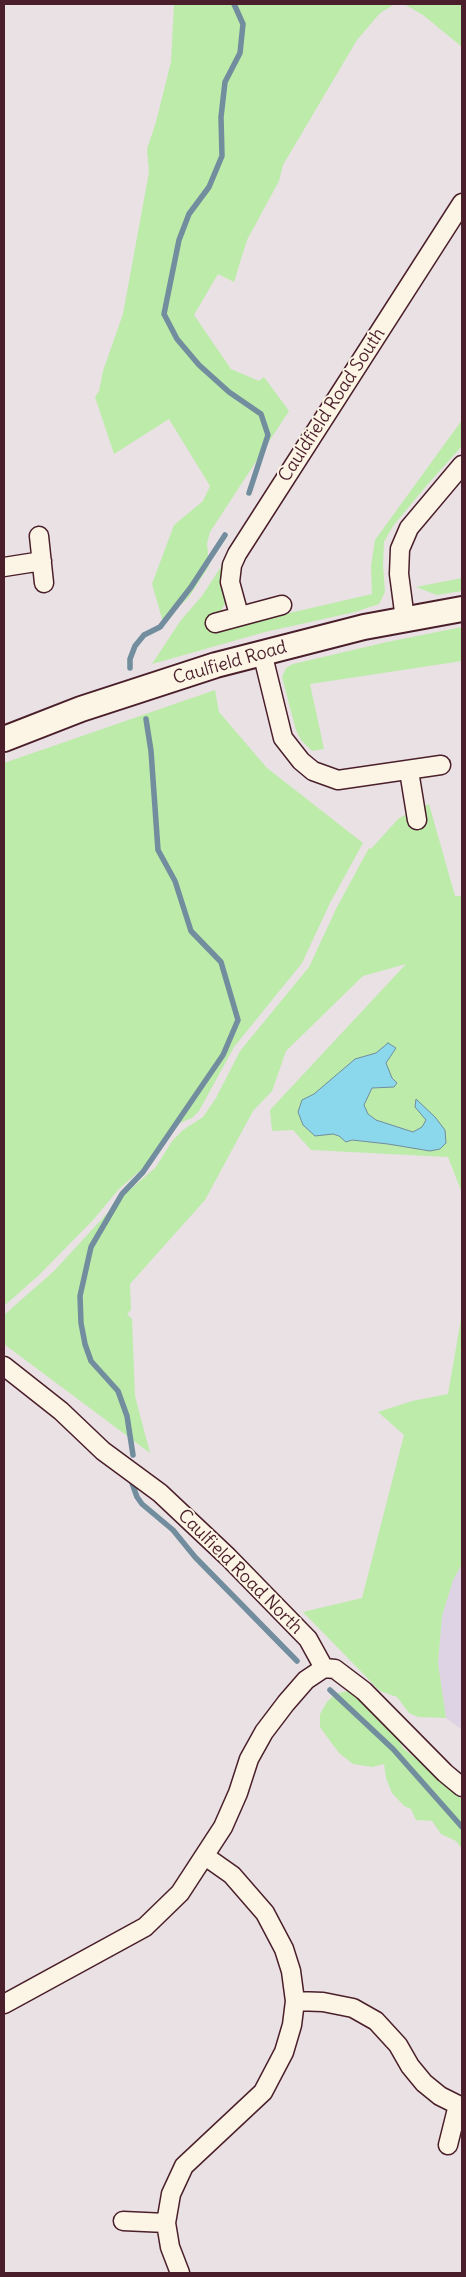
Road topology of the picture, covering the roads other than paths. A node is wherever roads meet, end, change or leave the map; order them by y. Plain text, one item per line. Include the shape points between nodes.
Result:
1 (462, 203) edge
2 (462, 465) edge
3 (39, 536) dead end
4 (42, 561) junction
5 (4, 567) edge
6 (44, 582) dead end
7 (282, 605) dead end
8 (462, 608) edge
9 (239, 615) junction
10 (405, 619) junction
11 (215, 623) dead end
12 (262, 652) junction
13 (4, 739) edge
14 (441, 765) dead end
15 (409, 771) junction
16 (416, 820) dead end
17 (4, 1366) edge
18 (324, 1668) junction
19 (462, 1786) edge
20 (205, 1856) junction
21 (295, 2001) junction
22 (4, 2004) edge
23 (460, 2105) edge
24 (448, 2145) dead end
25 (123, 2221) dead end
26 (166, 2223) junction
27 (180, 2273) edge

1 - 9 street, Cauldfield Road South via 241,546 232,565 230,582
2 - 10 street via 409,528 400,549 399,574
3 - 4 street
4 - 5 street
4 - 6 street
7 - 9 street
8 - 10 street, Caulfield Road
9 - 11 street
10 - 12 street, Caulfield Road
12 - 13 street, Caulfield Road via 80,709
12 - 15 street via 283,738 313,771 338,780
14 - 15 street
15 - 16 street
17 - 18 street, Caulfield Road North via 61,1411 102,1451 160,1493 228,1557 308,1639
18 - 19 street via 335,1669 364,1691
18 - 20 street via 301,1686 264,1732 249,1759 223,1827
20 - 21 street via 232,1875 265,1913 284,1949
20 - 22 street via 180,1893 145,1926
21 - 23 street via 353,2008 376,2021 424,2083 440,2096
21 - 26 street via 284,2052 272,2078 263,2092 184,2166 171,2194
23 - 24 street
25 - 26 street
26 - 27 street via 170,2247

